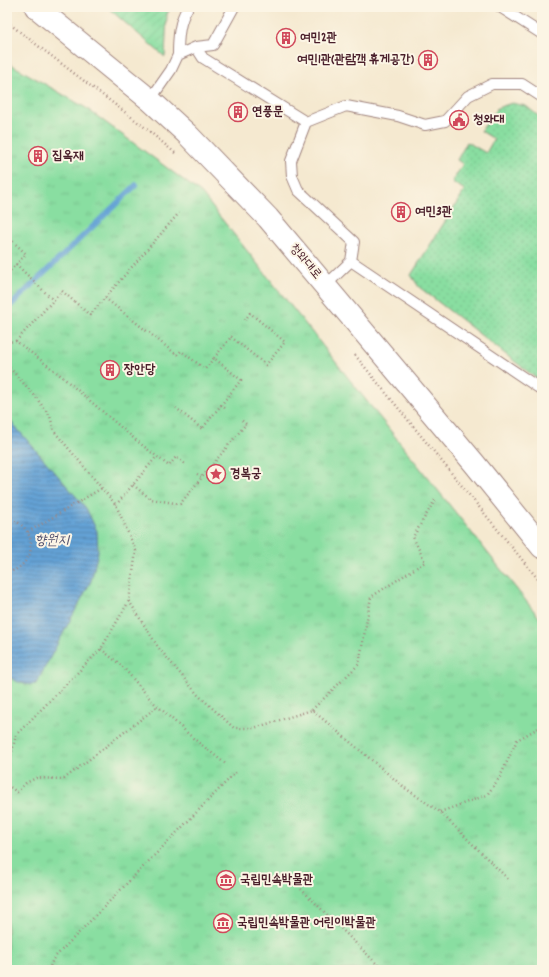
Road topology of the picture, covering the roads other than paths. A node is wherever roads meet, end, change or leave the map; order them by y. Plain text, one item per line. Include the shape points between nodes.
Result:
1 (36, 7) edge
2 (188, 7) edge
3 (234, 7) edge
4 (500, 7) edge
5 (542, 34) edge
6 (196, 47) junction
7 (178, 54) junction
8 (542, 97) edge
9 (150, 100) junction
10 (306, 122) junction
11 (351, 261) junction
12 (325, 286) junction
13 (542, 390) edge
14 (542, 547) edge

1 - 9 street, 청와대로
2 - 7 lane via 182,17
3 - 6 lane via 212,45
4 - 5 lane
6 - 7 lane
6 - 10 lane via 203,58
7 - 9 lane via 172,70
8 - 10 lane via 522,84 492,84 468,96 445,121 425,125 398,116 346,106
9 - 12 street, 청와대로 via 188,134 268,218
10 - 11 lane via 291,161 292,176 298,190 354,242
11 - 12 lane
11 - 13 lane
12 - 14 street, 청와대로

